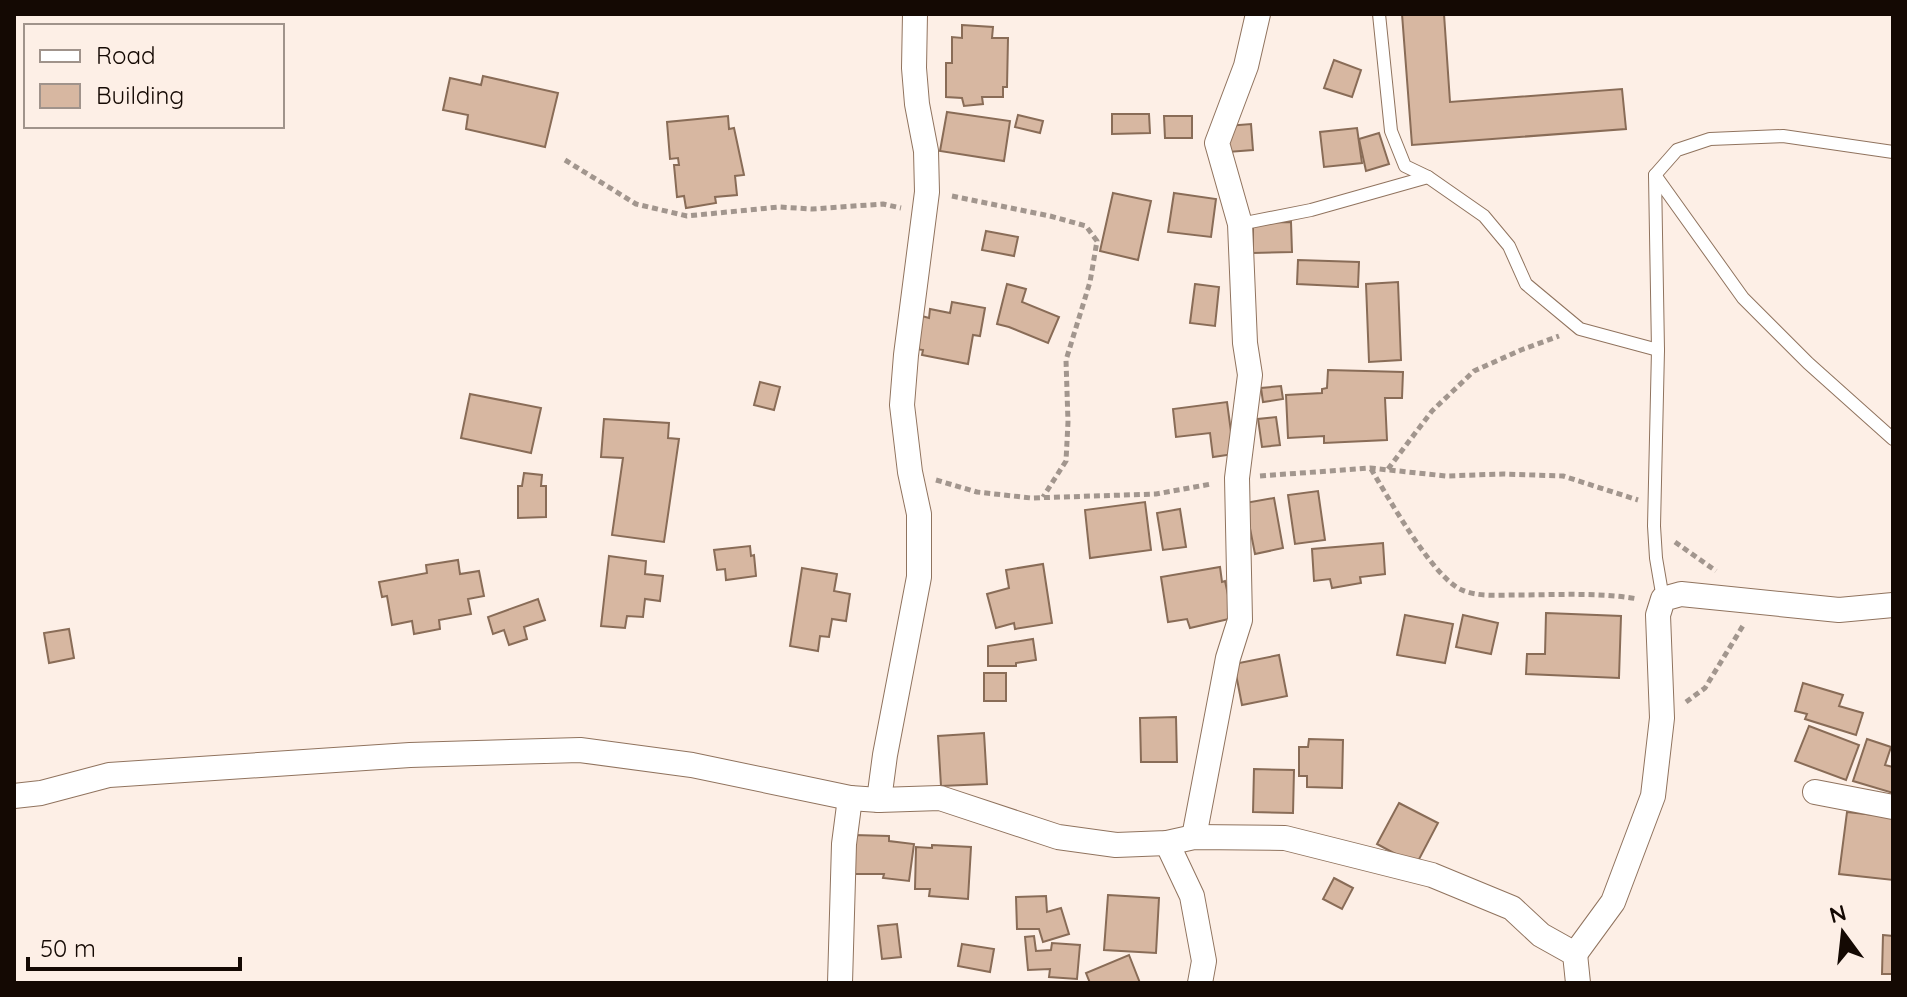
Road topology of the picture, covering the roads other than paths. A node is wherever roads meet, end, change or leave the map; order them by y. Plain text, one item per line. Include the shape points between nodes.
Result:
1 (915, 14) edge
2 (1258, 14) edge
3 (1379, 14) edge
4 (1893, 152) edge
5 (1655, 175) junction
6 (1428, 177) junction
7 (1240, 224) junction
8 (1658, 350) junction
9 (1893, 439) edge
10 (1663, 599) junction
11 (1893, 605) edge
12 (1815, 792) dead end
13 (14, 796) edge
14 (850, 798) junction
15 (879, 800) junction
16 (1893, 807) edge
17 (1194, 837) junction
18 (1167, 843) junction
19 (1575, 954) junction
20 (840, 983) edge
21 (1200, 983) edge
22 (1578, 983) edge

1 - 15 street via 914,68 927,202 902,405 919,514 919,577
2 - 7 street via 1246,66 1217,143
3 - 6 lane via 1391,131 1405,166
4 - 5 lane via 1783,136 1710,139 1677,150
5 - 8 lane
5 - 9 lane via 1743,298
6 - 7 lane
6 - 8 lane via 1484,216 1509,246 1526,284 1580,329
7 - 17 street via 1250,375 1237,478 1240,620
8 - 10 lane via 1654,526
10 - 11 street via 1681,594 1839,610
10 - 19 street via 1658,615 1662,718 1653,796 1613,902
12 - 16 street
13 - 14 street via 109,775 410,755 580,750 692,765
14 - 15 street
14 - 20 street
15 - 18 street via 940,798 1058,837 1116,845
17 - 18 street
17 - 19 street via 1285,838 1432,875 1512,908 1541,935
18 - 21 street via 1192,896 1204,961
19 - 22 street

